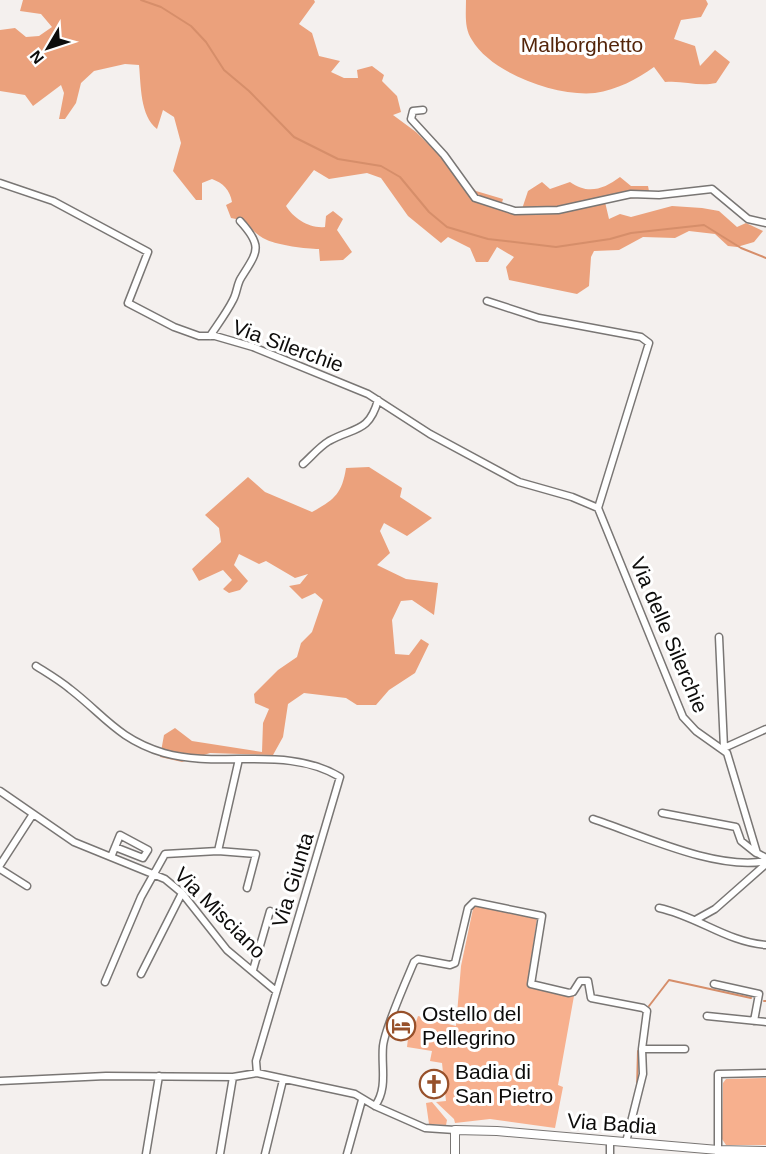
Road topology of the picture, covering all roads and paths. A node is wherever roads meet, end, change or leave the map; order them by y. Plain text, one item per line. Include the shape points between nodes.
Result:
1 (423, 110) dead end
2 (0, 183) edge
3 (240, 221) dead end
4 (766, 223) edge
5 (488, 301) dead end
6 (210, 336) junction
7 (378, 400) junction
8 (303, 464) dead end
9 (598, 508) junction
10 (719, 637) dead end
11 (36, 666) dead end
12 (766, 729) edge
13 (724, 748) junction
14 (239, 759) junction
15 (0, 790) edge
16 (662, 813) dead end
17 (33, 814) junction
18 (593, 819) dead end
19 (115, 847) junction
20 (218, 851) junction
21 (757, 853) junction
22 (111, 857) junction
23 (766, 861) edge
24 (0, 865) edge
25 (0, 869) edge
26 (153, 872) junction
27 (27, 886) dead end
28 (247, 888) dead end
29 (182, 893) junction
30 (659, 908) dead end
31 (270, 910) dead end
32 (697, 919) junction
33 (766, 945) edge
34 (253, 970) junction
35 (141, 974) dead end
36 (105, 982) dead end
37 (714, 984) dead end
38 (276, 991) junction
39 (707, 1016) dead end
40 (754, 1021) junction
41 (766, 1022) edge
42 (642, 1049) junction
43 (685, 1049) dead end
44 (257, 1073) junction
45 (766, 1074) edge
46 (159, 1076) junction
47 (234, 1077) junction
48 (283, 1080) junction
49 (0, 1081) edge
50 (362, 1100) junction
51 (375, 1106) junction
52 (455, 1130) junction
53 (610, 1141) junction
54 (626, 1142) junction
55 (766, 1151) edge
56 (718, 1152) edge
57 (734, 1152) edge
58 (146, 1154) edge
59 (220, 1154) edge
60 (266, 1154) edge
61 (347, 1154) edge
62 (455, 1154) edge
63 (610, 1154) edge

1 - 4 street via 413,111 411,119 475,198 491,204 515,211 558,210 609,196 712,189 748,219
2 - 6 street, Via Silerchie via 61,204 148,252 129,303 174,327
3 - 6 street via 251,233 256,253
5 - 9 street via 539,318 641,337 650,343
6 - 7 street, Via Silerchie via 269,352
7 - 8 street via 371,421 325,444
7 - 9 street, Via Silerchie via 430,434 519,482
9 - 13 street, Via delle Silerchie via 683,717 696,731
10 - 13 street
11 - 14 street via 71,689 128,739 166,753
12 - 13 street
13 - 21 street
14 - 20 street
14 - 38 street, Via Giunta via 302,761 340,777
15 - 17 street, Via Misciano
16 - 21 street via 736,827 741,841
17 - 22 street, Via Misciano via 74,842
17 - 24 street
18 - 23 street via 720,862 747,865
19 - 19 street via 120,835 148,850 143,858
19 - 22 street
20 - 26 street via 165,854
20 - 28 street via 256,854
21 - 23 street
22 - 26 street, Via Misciano
23 - 32 street via 715,909
25 - 27 street
26 - 29 street, Via Misciano
26 - 36 street
29 - 34 street, Via Misciano via 215,937
29 - 35 street
30 - 32 street
31 - 34 street
32 - 33 street via 748,944
34 - 38 street, Via Misciano
37 - 40 street via 759,994
38 - 44 street via 256,1061
39 - 40 street
40 - 41 street
42 - 43 street
42 - 51 street via 647,1011 591,998 588,981 580,981 569,993 531,984 542,916 471,903 455,963 418,959 414,962 383,1046 381,1097
42 - 54 street via 643,1074
44 - 47 street
44 - 48 street
45 - 56 street via 718,1074
46 - 47 street
46 - 49 street
46 - 58 street
47 - 59 street
48 - 50 street via 329,1087 355,1094
48 - 60 street
50 - 51 street
50 - 61 street
51 - 52 street via 425,1128
52 - 53 street, Via Badia
52 - 62 street
53 - 54 street, Via Badia
53 - 63 street
54 - 56 street, Via Badia
55 - 57 street, Via Badia
56 - 57 street, Via Badia

